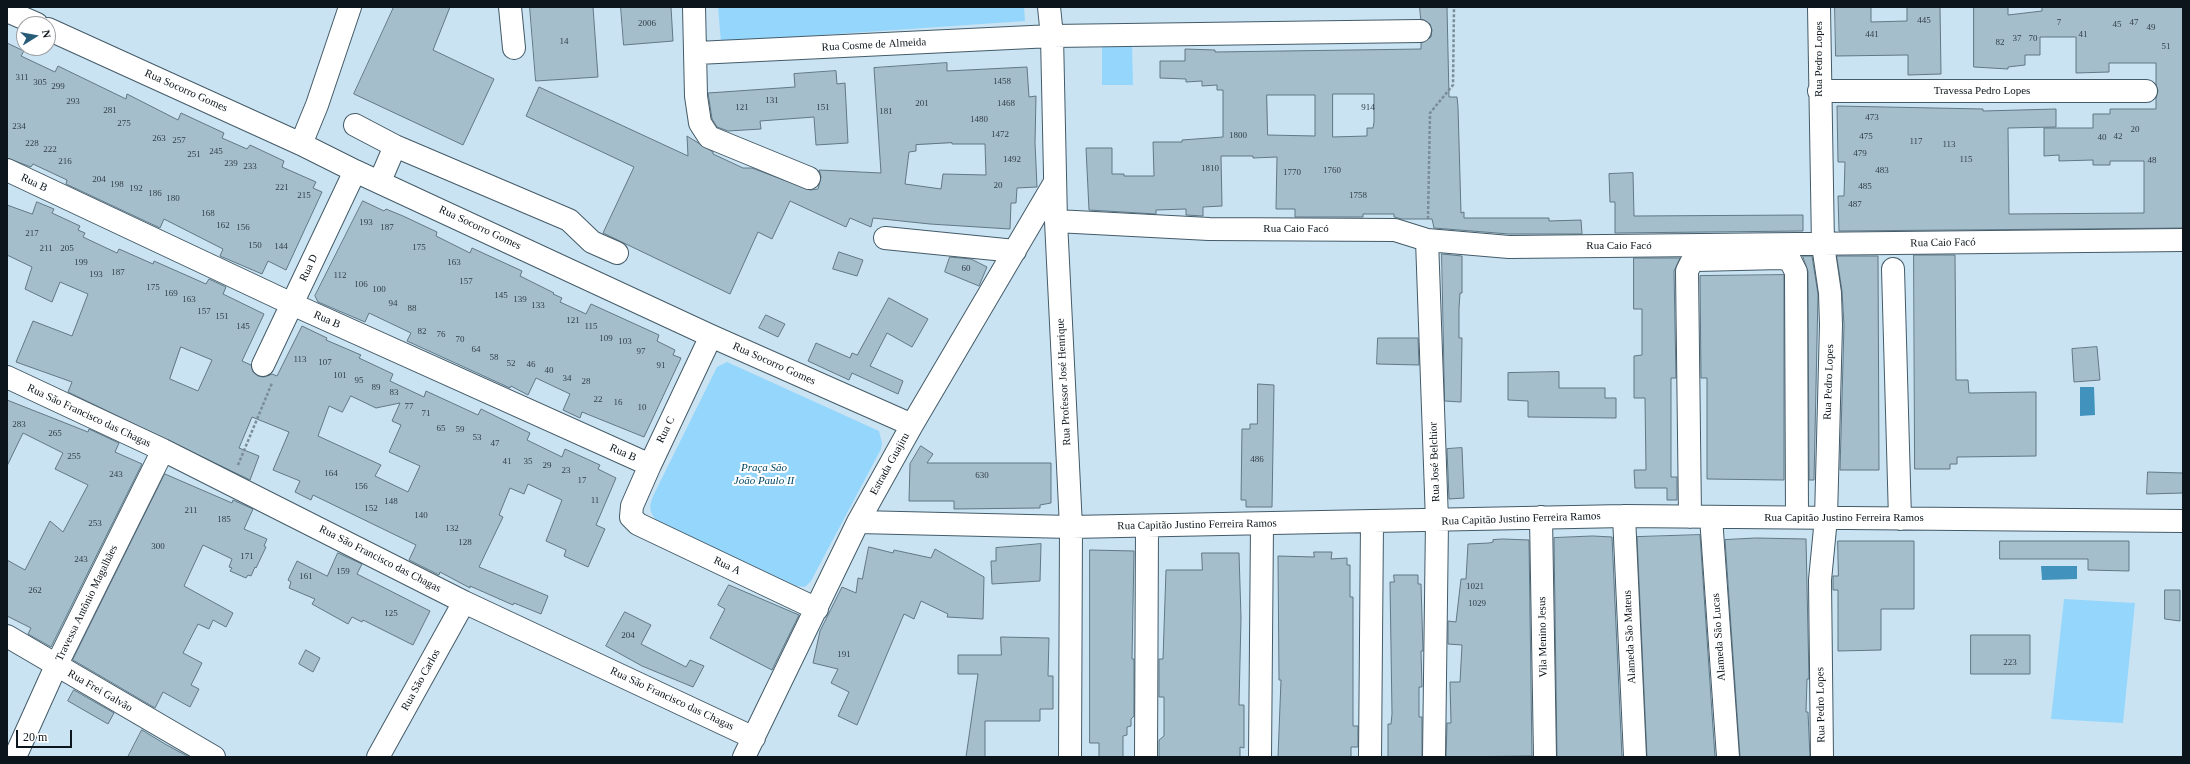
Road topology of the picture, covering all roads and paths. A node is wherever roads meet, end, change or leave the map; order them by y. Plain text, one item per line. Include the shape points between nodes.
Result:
1 (350, 7) edge
2 (510, 7) edge
3 (694, 7) edge
4 (1049, 7) edge
5 (1454, 7) edge
6 (1819, 7) edge
7 (7, 11) edge
8 (19, 16) edge
9 (1420, 30) dead end
10 (56, 33) edge
11 (1052, 36) junction
12 (514, 48) dead end
13 (696, 53) junction
14 (1819, 91) junction
15 (2146, 91) dead end
16 (355, 126) dead end
17 (301, 144) junction
18 (395, 146) junction
19 (7, 170) edge
20 (355, 171) junction
21 (809, 178) dead end
22 (380, 181) junction
23 (1055, 182) junction
24 (1056, 221) junction
25 (886, 238) dead end
26 (1427, 240) junction
27 (2183, 240) edge
28 (1823, 245) junction
29 (1015, 251) junction
30 (617, 253) dead end
31 (1893, 269) dead end
32 (292, 304) junction
33 (711, 336) junction
34 (263, 365) joint
35 (7, 377) edge
36 (912, 426) junction
37 (163, 450) junction
38 (650, 465) junction
39 (230, 484) junction
40 (1624, 516) junction
41 (1541, 517) junction
42 (1797, 517) junction
43 (1700, 518) junction
44 (1826, 518) junction
45 (1900, 518) junction
46 (1437, 521) junction
47 (2183, 521) edge
48 (858, 522) junction
49 (1372, 522) junction
50 (638, 524) joint
51 (1262, 525) junction
52 (1147, 526) junction
53 (1071, 527) junction
54 (464, 602) junction
55 (817, 609) junction
56 (7, 636) edge
57 (56, 666) junction
58 (754, 738) junction
59 (15, 757) edge
60 (214, 757) edge
61 (378, 757) edge
62 (744, 757) edge
63 (1070, 757) edge
64 (1146, 757) edge
65 (1260, 757) edge
66 (1370, 757) edge
67 (1434, 757) edge
68 (1545, 757) edge
69 (1635, 757) edge
70 (1728, 757) edge
71 (1822, 757) edge

1 - 17 street
2 - 12 street
3 - 13 street
4 - 11 street, Rua Professor José Henrique
5 - 26 path via 1454,85 1430,113
6 - 14 street, Rua Pedro Lopes
7 - 8 street
9 - 11 street, Rua Cosme de Almeida
10 - 17 street, Rua Socorro Gomes
11 - 13 street, Rua Cosme de Almeida
11 - 23 street, Rua Professor José Henrique
13 - 21 street via 696,96 700,123 709,137
14 - 15 street, Travessa Pedro Lopes
14 - 28 street, Rua Pedro Lopes
16 - 18 street
17 - 20 street, Rua Socorro Gomes
18 - 22 street
18 - 30 street via 569,220 592,242
19 - 32 street, Rua B
20 - 22 street, Rua Socorro Gomes
20 - 32 street, Rua D
22 - 33 street, Rua Socorro Gomes
23 - 24 street, Rua Professor José Henrique
23 - 29 street, Estrada Guajiru
24 - 26 street, Rua Caio Facó via 1209,229 1395,230
24 - 53 street, Rua Professor José Henrique
25 - 29 street
26 - 28 street, Rua Caio Facó via 1508,247
26 - 46 street, Rua José Belchior
27 - 28 street, Rua Caio Facó
28 - 44 street, Rua Pedro Lopes via 1830,293 1831,325
29 - 36 street, Estrada Guajiru
31 - 45 street
32 - 34 street, Rua D
32 - 38 street, Rua B
33 - 36 street, Rua Socorro Gomes
33 - 38 street, Rua C
34 - 39 path via 277,371
35 - 37 street, Rua São Francisco das Chagas
36 - 48 street, Estrada Guajiru
37 - 39 street, Rua São Francisco das Chagas
37 - 57 street, Travessa Antônio Magalhães
38 - 50 street, Rua C via 631,512 631,517
39 - 54 street, Rua São Francisco das Chagas
40 - 41 street, Rua Capitão Justino Ferreira Ramos
40 - 43 street, Rua Capitão Justino Ferreira Ramos
40 - 69 street, Alameda São Mateus
41 - 46 street, Rua Capitão Justino Ferreira Ramos
41 - 68 street, Vila Menino Jesus
42 - 43 street, Rua Capitão Justino Ferreira Ramos
42 - 43 street, Alameda São Lucas via 1796,272 1790,260 1781,258 1696,260 1687,271
42 - 44 street, Rua Capitão Justino Ferreira Ramos
43 - 70 street, Alameda São Lucas
44 - 45 street, Rua Capitão Justino Ferreira Ramos
44 - 71 street, Rua Pedro Lopes via 1820,580
45 - 47 street, Rua Capitão Justino Ferreira Ramos
46 - 49 street, Rua Capitão Justino Ferreira Ramos
46 - 67 street, Rua José Belchior
48 - 53 street, Rua Capitão Justino Ferreira Ramos
48 - 55 street, Estrada Guajiru
49 - 51 street, Rua Capitão Justino Ferreira Ramos
49 - 66 street
50 - 55 street, Rua A
51 - 52 street, Rua Capitão Justino Ferreira Ramos
51 - 65 street
52 - 53 street, Rua Capitão Justino Ferreira Ramos
52 - 64 street
53 - 63 street, Rua Professor José Henrique
54 - 58 street, Rua São Francisco das Chagas
54 - 61 street, Rua São Carlos
55 - 58 street, Estrada Guajiru
56 - 57 street, Rua Frei Galvão
57 - 59 street, Travessa Antônio Magalhães
57 - 60 street, Rua Frei Galvão
58 - 62 street, Estrada Guajiru

